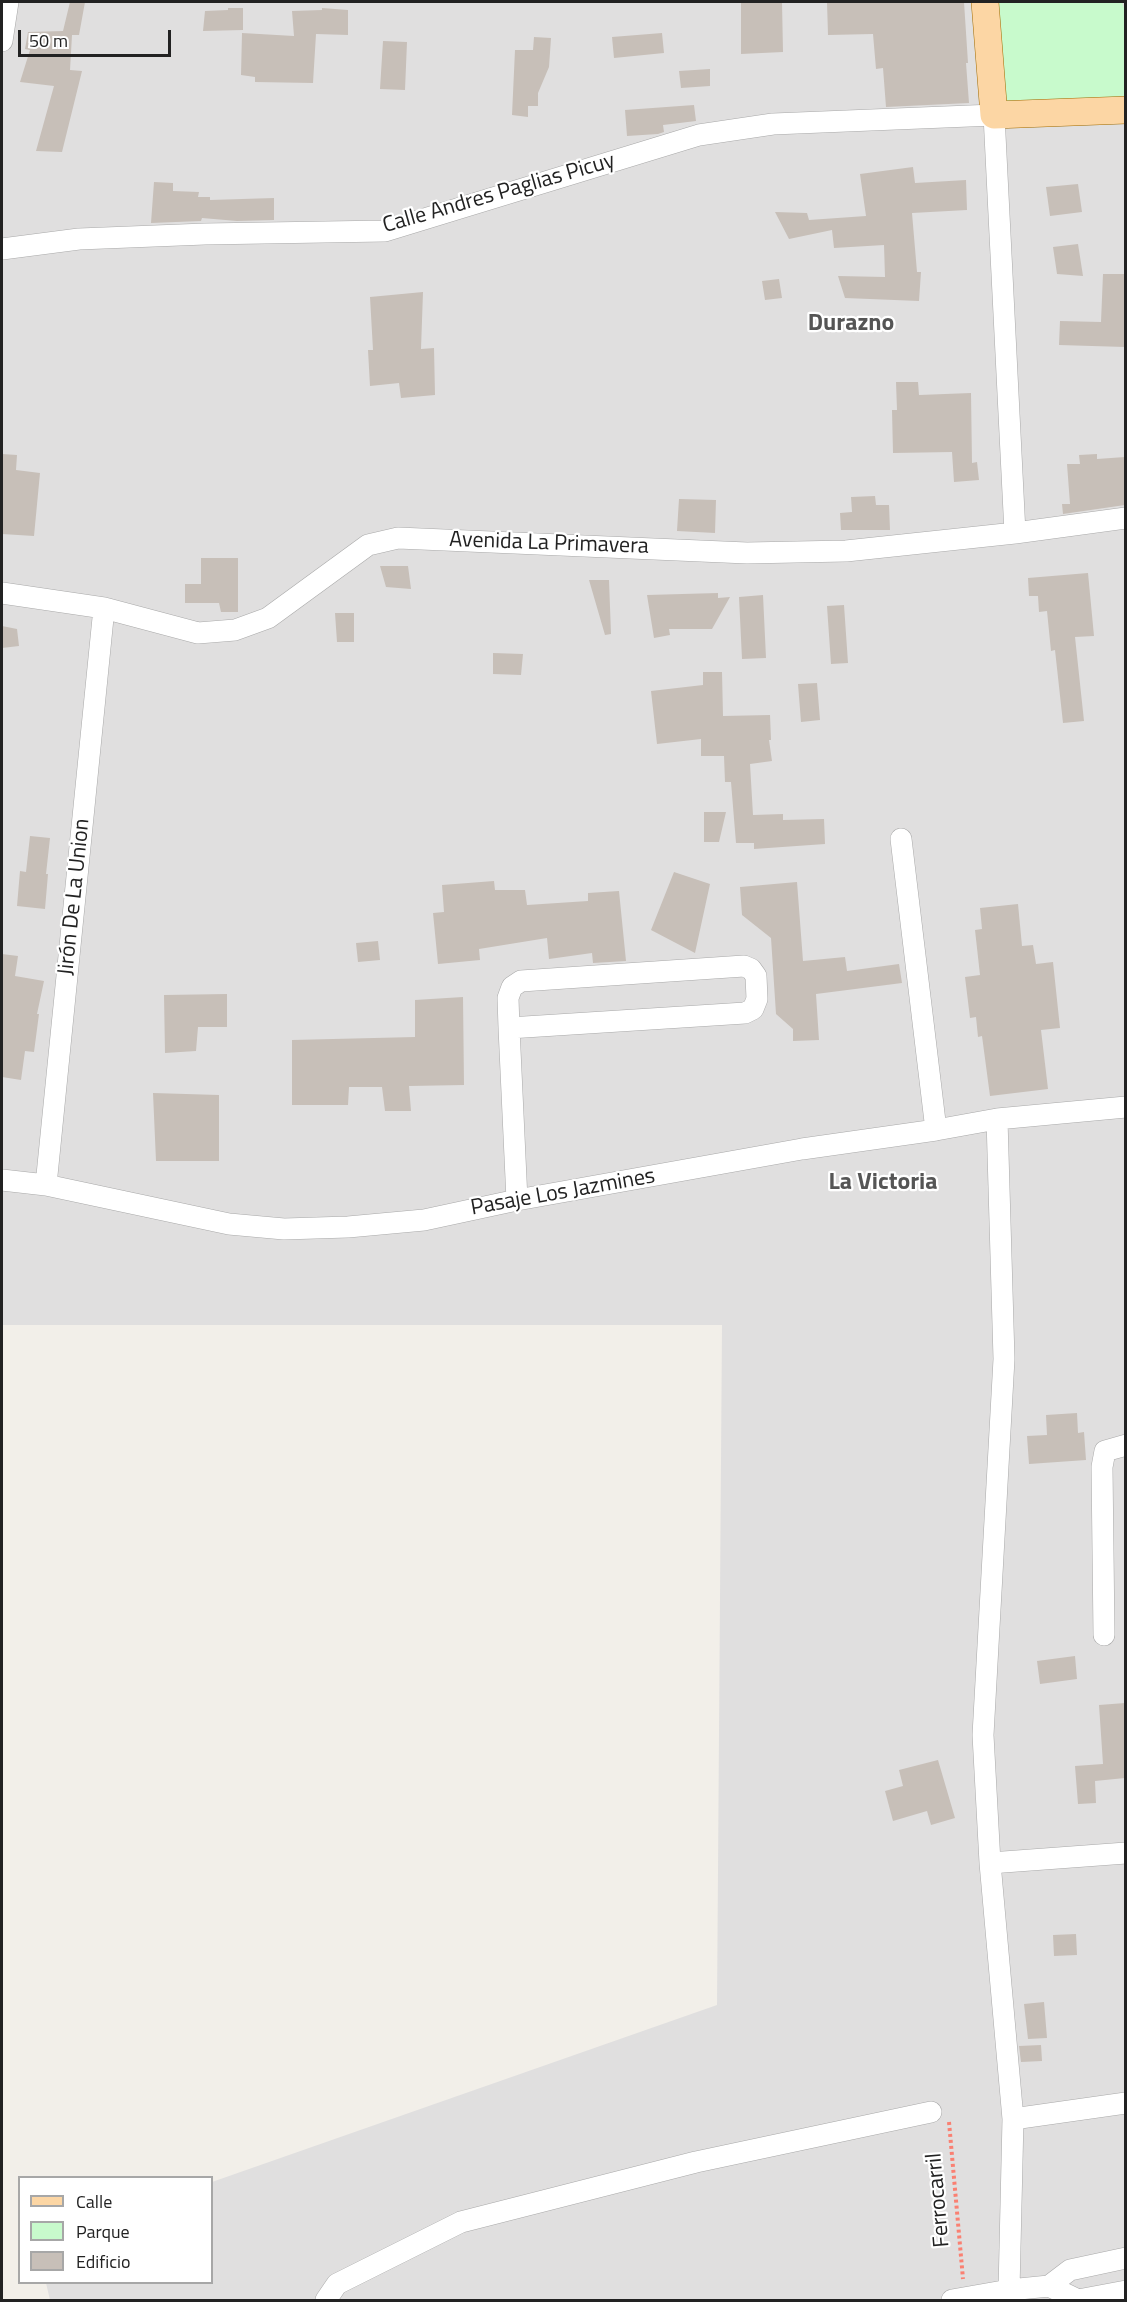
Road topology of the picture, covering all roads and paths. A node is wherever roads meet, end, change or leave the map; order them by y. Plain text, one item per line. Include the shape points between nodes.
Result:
1 (8, 2) edge
2 (985, 2) edge
3 (2, 41) edge
4 (1125, 110) edge
5 (993, 115) junction
6 (2, 249) edge
7 (1125, 518) edge
8 (1015, 533) junction
9 (2, 593) edge
10 (104, 608) junction
11 (901, 839) dead end
12 (509, 1028) junction
13 (1125, 1107) edge
14 (997, 1119) junction
15 (936, 1130) junction
16 (2, 1180) edge
17 (46, 1185) junction
18 (517, 1200) junction
19 (1125, 1445) edge
20 (1104, 1635) dead end
21 (1125, 1853) edge
22 (990, 1863) junction
23 (1125, 2103) edge
24 (932, 2112) joint
25 (1013, 2119) junction
26 (1125, 2258) edge
27 (1009, 2290) junction
28 (1125, 2291) edge
29 (1050, 2293) edge
30 (958, 2299) edge
31 (326, 2301) edge

1 - 3 street
2 - 5 main road
4 - 5 main road
5 - 6 street, Calle Andres Paglias Picuy via 773,124 699,135 385,231 79,239
5 - 8 street
7 - 8 street, Avenida La Primavera
8 - 10 street, Avenida La Primavera via 846,551 747,553 398,538 368,545 268,618 235,630 198,633
9 - 10 street, Avenida La Primavera
10 - 17 street, Jirón De La Union
11 - 15 street
12 - 12 street via 745,1013 753,1009 758,999 756,976 744,966 521,981 512,987 508,998
12 - 18 street
13 - 14 street, Pasaje Los Jazmines
14 - 15 street, Pasaje Los Jazmines
14 - 22 street via 1004,1359 983,1735
15 - 18 street, Pasaje Los Jazmines via 802,1149
16 - 17 street, Pasaje Los Jazmines
17 - 18 street, Pasaje Los Jazmines via 230,1224 284,1229 424,1220
19 - 20 street via 1105,1451 1102,1467
21 - 22 street
22 - 25 street
23 - 25 street
24 - 30 path, Ferrocarril via 941,2112 949,2122
24 - 31 street via 696,2162 461,2222 337,2284
25 - 27 street
26 - 29 street via 1070,2270
27 - 29 street
27 - 30 street
28 - 29 street via 1078,2300

